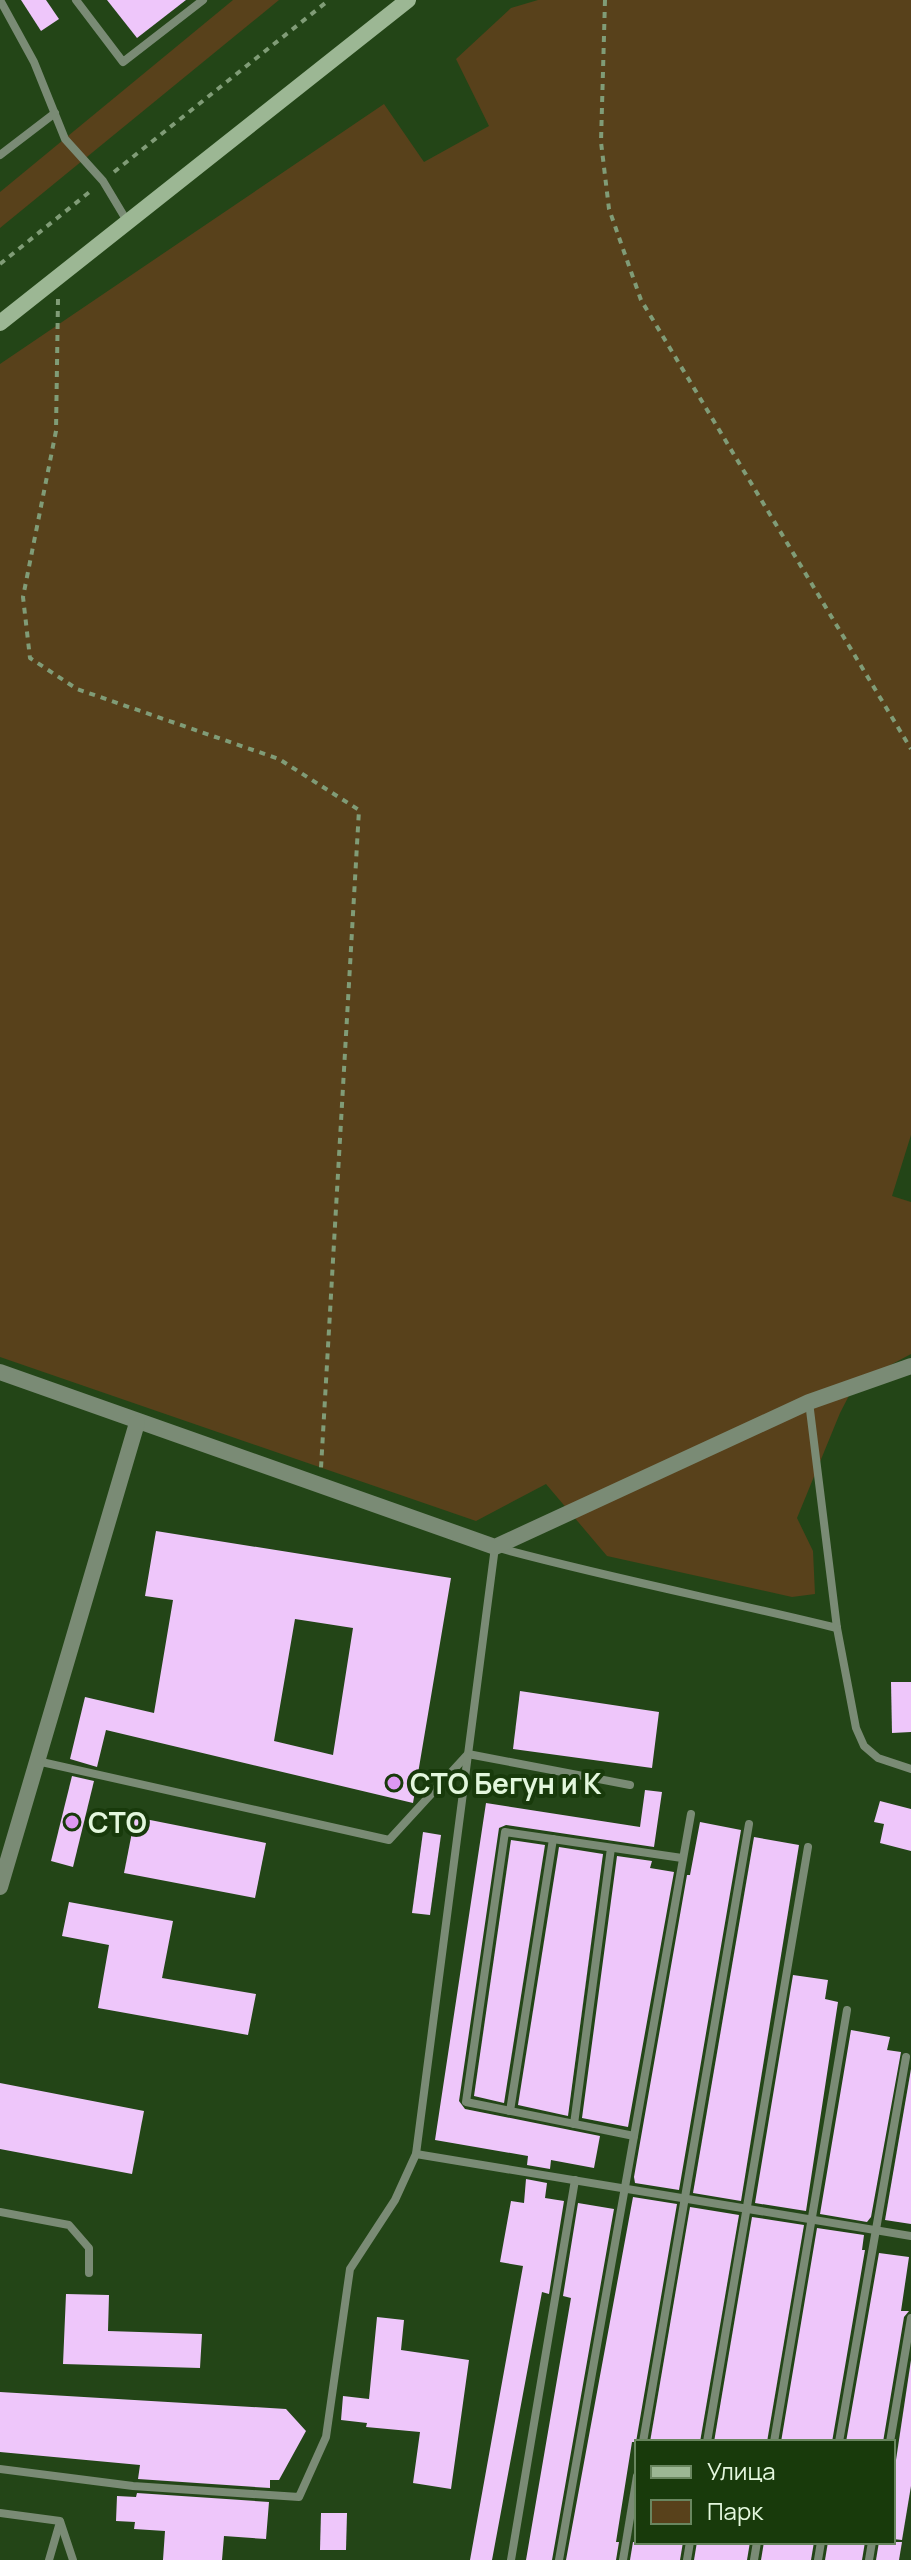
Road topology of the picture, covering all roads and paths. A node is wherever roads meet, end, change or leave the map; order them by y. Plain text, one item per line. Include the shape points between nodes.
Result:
1 (0, 0) edge
2 (76, 0) edge
3 (203, 0) edge
4 (329, 0) edge
5 (408, 0) edge
6 (605, 0) edge
7 (55, 113) junction
8 (0, 155) edge
9 (103, 181) junction
10 (128, 222) junction
11 (0, 264) edge
12 (58, 277) junction
13 (0, 323) edge
14 (911, 749) edge
15 (911, 1366) edge
16 (0, 1372) edge
17 (809, 1402) junction
18 (137, 1423) junction
19 (319, 1486) junction
20 (495, 1547) junction
21 (837, 1628) junction
22 (468, 1754) junction
23 (37, 1761) junction
24 (911, 1769) edge
25 (630, 1785) dead end
26 (691, 1814) dead end
27 (749, 1824) dead end
28 (553, 1839) junction
29 (808, 1847) dead end
30 (611, 1848) junction
31 (682, 1858) junction
32 (0, 1887) edge
33 (847, 2010) dead end
34 (906, 2057) dead end
35 (510, 2111) junction
36 (574, 2124) junction
37 (634, 2136) junction
38 (416, 2154) junction
39 (575, 2180) junction
40 (625, 2188) junction
41 (684, 2198) junction
42 (746, 2209) junction
43 (0, 2212) edge
44 (812, 2220) junction
45 (876, 2230) junction
46 (911, 2236) edge
47 (89, 2273) dead end
48 (911, 2318) edge
49 (643, 2440) edge
50 (707, 2440) edge
51 (774, 2440) edge
52 (839, 2440) edge
53 (890, 2440) edge
54 (0, 2469) edge
55 (635, 2488) edge
56 (0, 2513) edge
57 (60, 2521) junction
58 (49, 2560) edge
59 (73, 2560) edge
60 (511, 2560) edge
61 (559, 2560) edge
62 (623, 2560) edge

1 - 7 lane
2 - 3 lane via 123,62
4 - 9 path
5 - 10 main road
6 - 14 path via 601,142 609,209 641,300
7 - 8 lane
7 - 9 lane via 65,139
9 - 10 lane
9 - 11 path
10 - 12 main road
12 - 13 main road
12 - 19 path via 56,431 23,597 30,658 77,689 279,759 359,810
15 - 17 street
16 - 18 street
17 - 20 street
17 - 21 lane
18 - 19 street
18 - 23 street
19 - 20 street
20 - 21 lane
20 - 22 lane
21 - 24 lane via 864,1746 878,1758
22 - 23 lane via 389,1840
22 - 25 lane
22 - 38 lane
23 - 32 street
26 - 31 lane
27 - 41 lane
28 - 30 lane
28 - 35 lane
28 - 35 lane via 505,1832 466,2102
29 - 42 lane
30 - 31 lane
30 - 36 lane
31 - 37 lane
33 - 44 lane
34 - 45 lane
35 - 36 lane
36 - 37 lane
37 - 40 lane
38 - 39 lane
38 - 54 lane via 395,2200 350,2269 326,2437 299,2497 133,2486
39 - 40 lane
39 - 60 lane
40 - 41 lane
40 - 61 lane
41 - 42 lane
41 - 49 lane
42 - 44 lane
42 - 50 lane
43 - 47 lane via 69,2225 89,2248
44 - 45 lane
44 - 51 lane
45 - 46 lane
45 - 52 lane
48 - 53 lane
55 - 62 lane
56 - 57 lane
57 - 58 lane
57 - 59 lane

